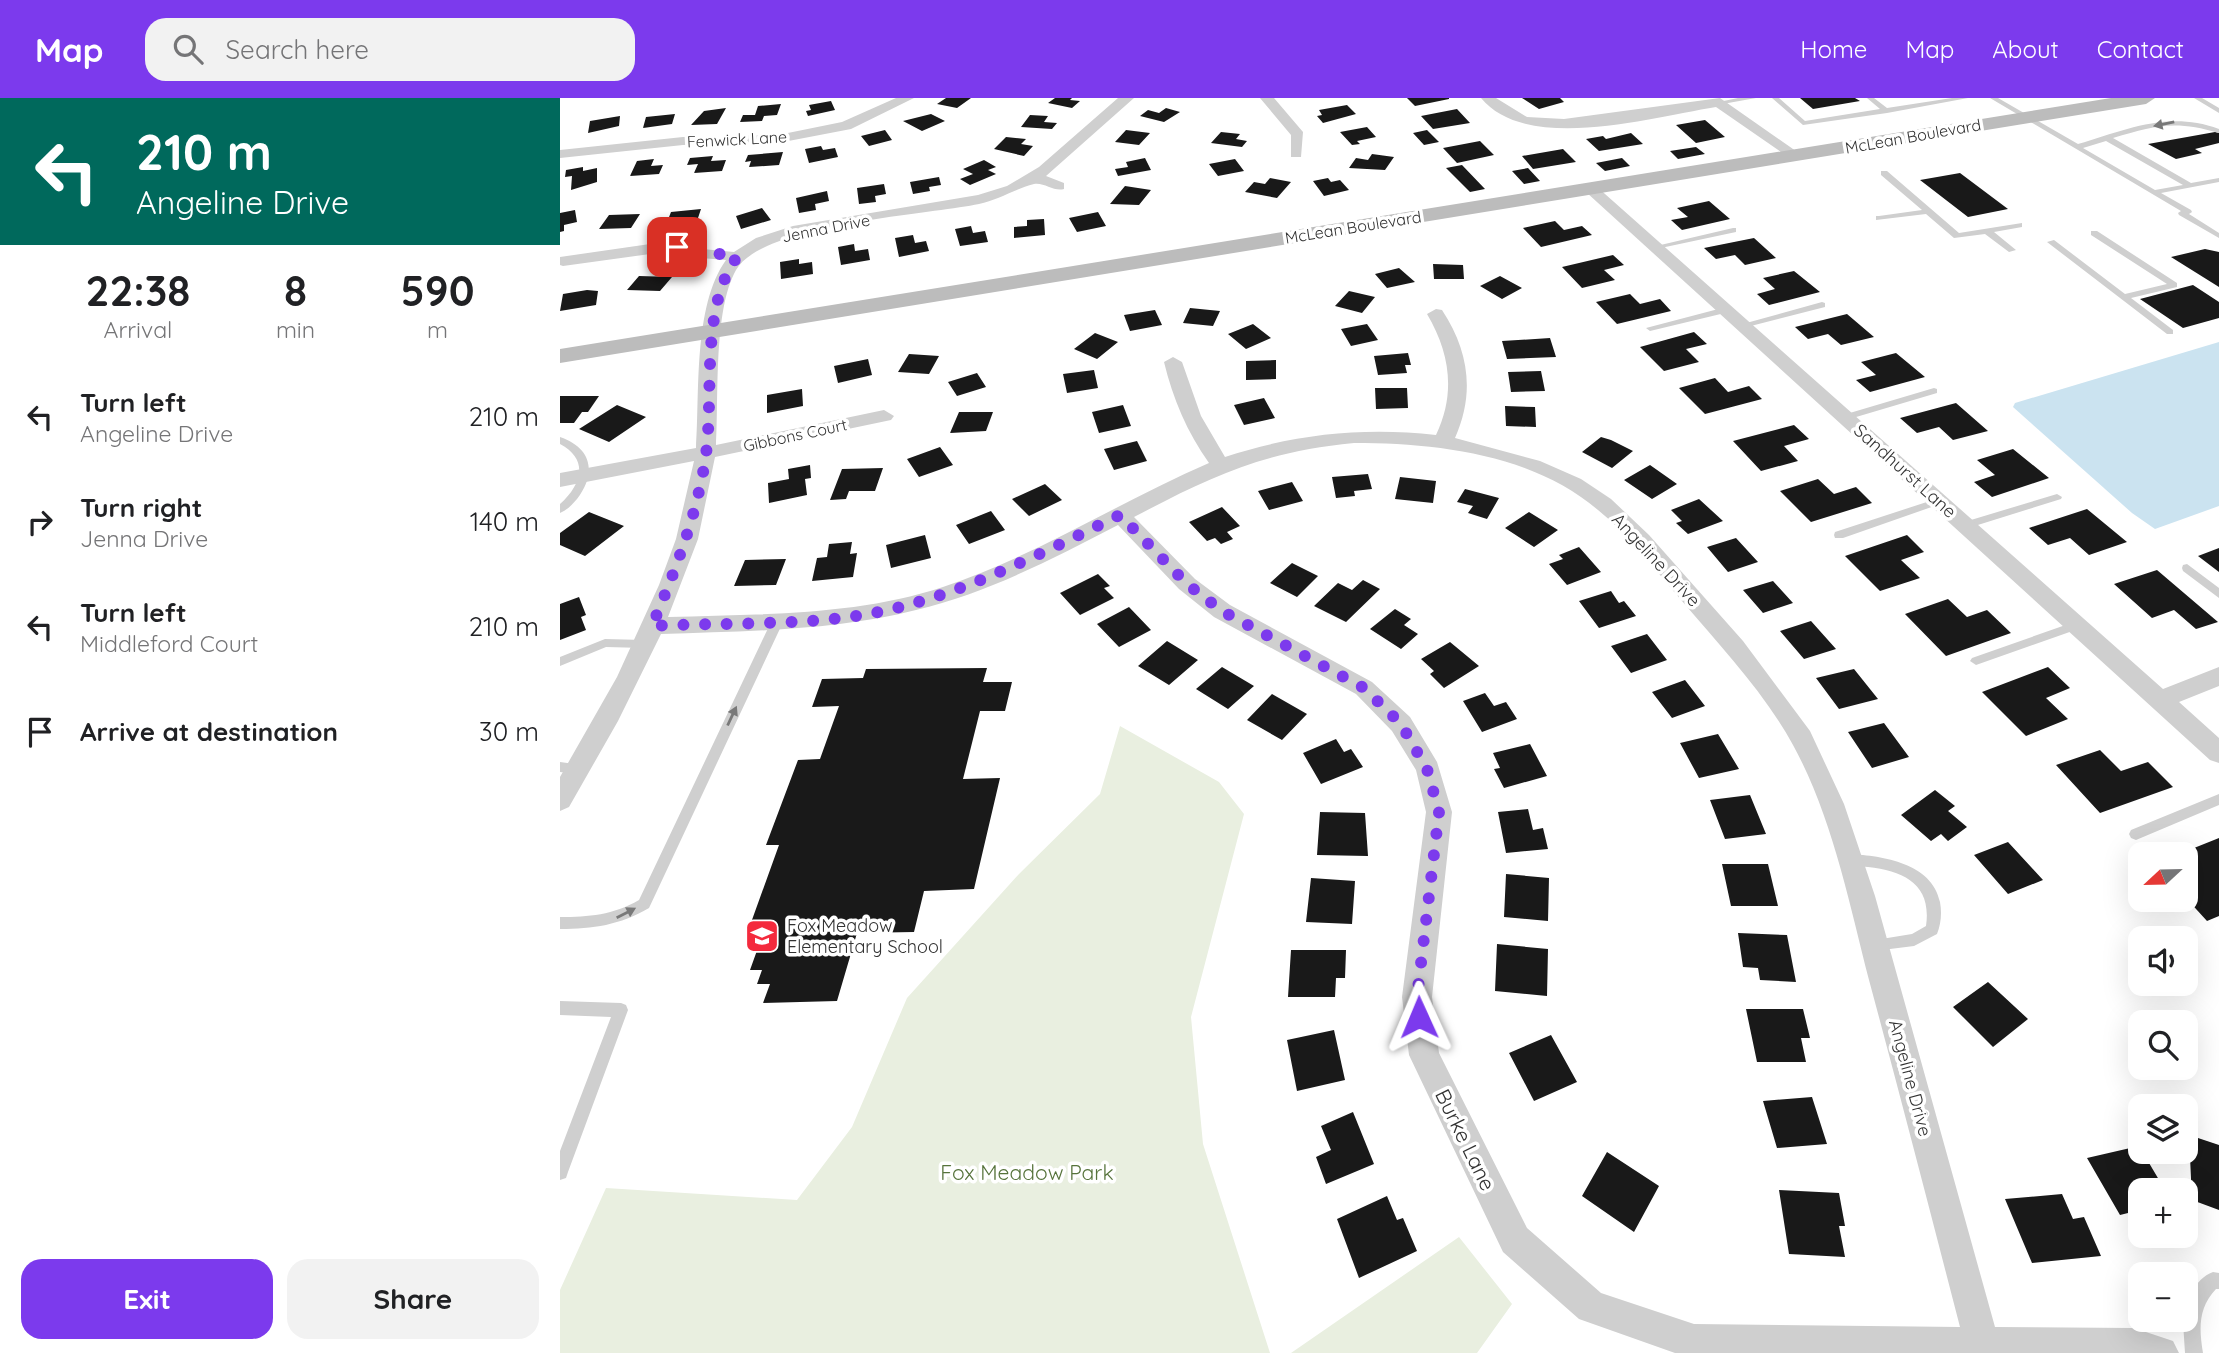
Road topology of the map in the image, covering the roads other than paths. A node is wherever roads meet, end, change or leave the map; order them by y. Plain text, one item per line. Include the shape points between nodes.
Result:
1 (907, 98) edge
2 (1127, 98) edge
3 (1267, 98) edge
4 (1488, 98) edge
5 (1752, 98) edge
6 (1776, 98) edge
7 (1870, 98) edge
8 (1926, 98) edge
9 (1965, 98) edge
10 (1993, 98) edge
11 (2146, 98) edge
12 (2197, 98) edge
13 (1945, 100) edge
14 (1714, 101) edge
15 (1934, 103) junction
16 (1887, 111) junction
17 (2219, 111) edge
18 (2024, 118) junction
19 (2219, 131) edge
20 (2109, 139) junction
21 (2077, 148) junction
22 (560, 153) edge
23 (1296, 154) dead end
24 (1796, 156) junction
25 (1884, 173) dead end
26 (1036, 178) junction
27 (2219, 180) edge
28 (2189, 185) junction
29 (1059, 186) dead end
30 (1591, 189) junction
31 (2155, 192) junction
32 (1927, 211) junction
33 (1880, 218) dead end
34 (2019, 225) dead end
35 (1733, 230) dead end
36 (1987, 230) junction
37 (2094, 233) dead end
38 (2217, 233) edge
39 (2051, 242) dead end
40 (1656, 247) junction
41 (2012, 250) dead end
42 (737, 257) junction
43 (563, 261) dead end
44 (2124, 297) junction
45 (1822, 305) dead end
46 (1726, 310) junction
47 (1436, 314) dead end
48 (1744, 326) junction
49 (1650, 328) dead end
50 (713, 331) junction
51 (2170, 331) dead end
52 (560, 356) edge
53 (1173, 362) dead end
54 (1934, 391) dead end
55 (884, 416) dead end
56 (1846, 417) junction
57 (560, 440) edge
58 (1443, 442) junction
59 (706, 454) junction
60 (1221, 465) junction
61 (584, 476) junction
62 (560, 480) edge
63 (2057, 497) dead end
64 (1939, 501) junction
65 (560, 510) edge
66 (1120, 515) junction
67 (1965, 525) junction
68 (1839, 535) dead end
69 (2187, 568) dead end
70 (2219, 594) edge
71 (778, 620) junction
72 (2077, 625) junction
73 (648, 635) junction
74 (1976, 661) dead end
75 (560, 662) edge
76 (2219, 676) edge
77 (2160, 700) junction
78 (2219, 753) edge
79 (569, 768) edge
80 (2219, 799) edge
81 (560, 800) edge
82 (2136, 834) dead end
83 (1850, 860) junction
84 (560, 923) edge
85 (1874, 945) junction
86 (560, 1008) edge
87 (560, 1172) edge
88 (2219, 1281) edge
89 (1983, 1347) junction
90 (2161, 1353) edge
91 (2194, 1353) edge

1 - 22 street, Fenwick Lane via 846,126 778,139 683,141
2 - 26 street, Jenna Drive
3 - 23 street via 1298,135
4 - 14 street via 1526,121 1557,124
5 - 14 lane
6 - 16 lane via 1803,123
7 - 16 lane
8 - 15 lane
9 - 13 lane
10 - 18 lane
11 - 18 main road, McLean Boulevard
12 - 17 lane
13 - 15 lane
14 - 24 street
15 - 16 lane
18 - 21 lane
18 - 24 main road, McLean Boulevard
19 -> 20 lane via 2197,121 2180,121
20 - 21 lane
20 - 28 lane
21 - 31 lane
24 - 30 main road, McLean Boulevard
25 - 32 lane
26 - 29 street
26 - 42 street, Jenna Drive via 982,200 803,229 767,240
27 - 28 lane
28 - 31 lane
30 - 40 street, Sandhurst Lane
30 - 50 main road, McLean Boulevard
31 - 38 lane
32 - 33 lane
32 - 36 lane via 1957,236
34 - 36 lane
35 - 40 lane
36 - 41 lane
37 - 44 lane via 2174,285
39 - 44 lane
40 - 46 street, Sandhurst Lane
42 - 43 street via 660,246
42 - 50 street, Jenna Drive via 719,287
44 - 51 lane
45 - 48 lane
46 - 48 street, Sandhurst Lane
46 - 49 lane
47 - 58 street via 1453,344 1460,375 1454,422
48 - 56 street, Sandhurst Lane
50 - 52 main road, McLean Boulevard
50 - 59 street, Jenna Drive
53 - 60 street via 1189,415
54 - 56 lane
55 - 59 street, Gibbons Court
56 - 64 street, Sandhurst Lane
57 - 61 lane via 584,457
58 - 60 street, Angeline Drive via 1332,437
58 - 83 street, Angeline Drive via 1516,461 1576,485 1623,519 1791,720 1815,767
59 - 61 street, Gibbons Court
59 - 73 street, Jenna Drive via 693,513
60 - 66 street, Angeline Drive
61 - 62 street, Gibbons Court
61 - 65 lane via 576,496
63 - 67 lane
64 - 67 street, Sandhurst Lane
64 - 68 lane
66 - 71 street, Angeline Drive via 986,580 920,602 850,617
66 - 89 street, Burke Lane via 1187,584 1222,611 1364,688 1401,724 1427,769 1439,812 1417,997 1424,1055 1515,1240 1591,1307 1694,1342
67 - 72 street, Sandhurst Lane
69 - 70 lane
71 - 73 street, Angeline Drive
84 -> 71 lane via 602,922 623,917 644,904
72 - 74 lane
72 - 77 street, Sandhurst Lane
73 - 75 lane via 606,643
73 - 79 street, Jenna Drive
76 - 77 street
77 - 78 street, Sandhurst Lane
79 - 81 street, Jenna Drive
80 - 82 lane
83 - 85 street, Angeline Drive
83 - 85 lane via 1892,864 1915,875 1930,892 1937,912 1932,930 1914,940
85 - 89 street, Angeline Drive
86 - 87 lane via 621,1010
88 - 91 lane via 2213,1280 2197,1293 2192,1314
89 - 90 street, Burke Lane via 2134,1346

